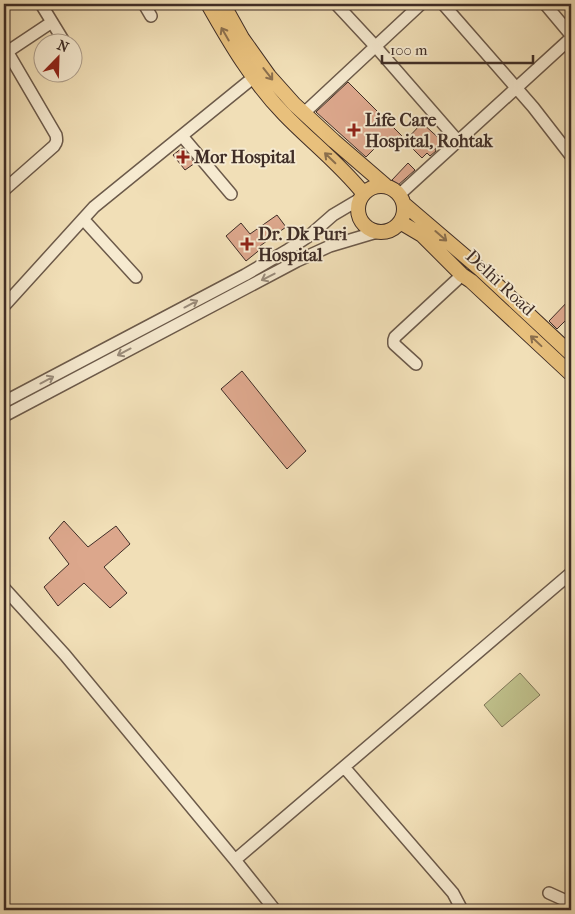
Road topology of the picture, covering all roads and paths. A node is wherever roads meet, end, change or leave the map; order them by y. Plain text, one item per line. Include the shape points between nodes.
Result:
1 (144, 4) edge
2 (208, 4) edge
3 (223, 4) edge
4 (336, 4) edge
5 (422, 4) edge
6 (443, 4) edge
7 (544, 4) edge
8 (46, 5) edge
9 (151, 16) dead end
10 (52, 22) junction
11 (59, 32) edge
12 (571, 36) edge
13 (376, 47) junction
14 (5, 50) edge
15 (254, 77) junction
16 (516, 88) junction
17 (304, 114) junction
18 (182, 136) junction
19 (458, 141) junction
20 (571, 156) edge
21 (385, 185) junction
22 (4, 190) edge
23 (231, 194) dead end
24 (361, 196) junction
25 (402, 199) junction
26 (84, 219) junction
27 (400, 222) junction
28 (377, 232) junction
29 (462, 275) junction
30 (136, 277) dead end
31 (4, 306) edge
32 (571, 354) edge
33 (416, 364) dead end
34 (571, 374) edge
35 (4, 402) edge
36 (4, 416) edge
37 (571, 573) edge
38 (4, 588) edge
39 (344, 767) junction
40 (235, 860) junction
41 (549, 893) dead end
42 (571, 903) edge
43 (276, 910) edge
44 (461, 910) edge

1 - 9 street
15 -> 2 main road
3 -> 17 main road via 269,76
4 - 13 street
5 - 13 street
6 - 16 street
7 - 12 street
8 - 10 street
10 - 11 street
10 - 14 street
12 - 16 street
13 - 17 street
13 - 19 street
14 - 22 street via 56,135 56,143
15 - 18 street
24 -> 15 main road via 350,177 284,114
16 - 19 street
16 - 20 street
17 - 21 main road
18 - 23 street
18 - 26 street via 94,207
19 - 25 street
21 - 24 main road via 368,189
21 - 25 main road via 394,189
24 - 28 main road via 358,205 360,219 365,226
35 -> 24 street via 245,275 309,236
25 - 27 main road via 405,211
25 -> 32 main road, Delhi Road
26 - 30 street
26 - 31 street
27 - 28 main road via 392,230
27 - 29 main road, Delhi Road via 422,235
28 -> 36 street via 330,246 298,261
29 - 33 street via 395,337 394,344
34 -> 29 main road, Delhi Road
37 - 39 street
38 - 40 street via 65,655
39 - 40 street
39 - 44 street via 453,893
40 - 43 street
41 - 42 street

